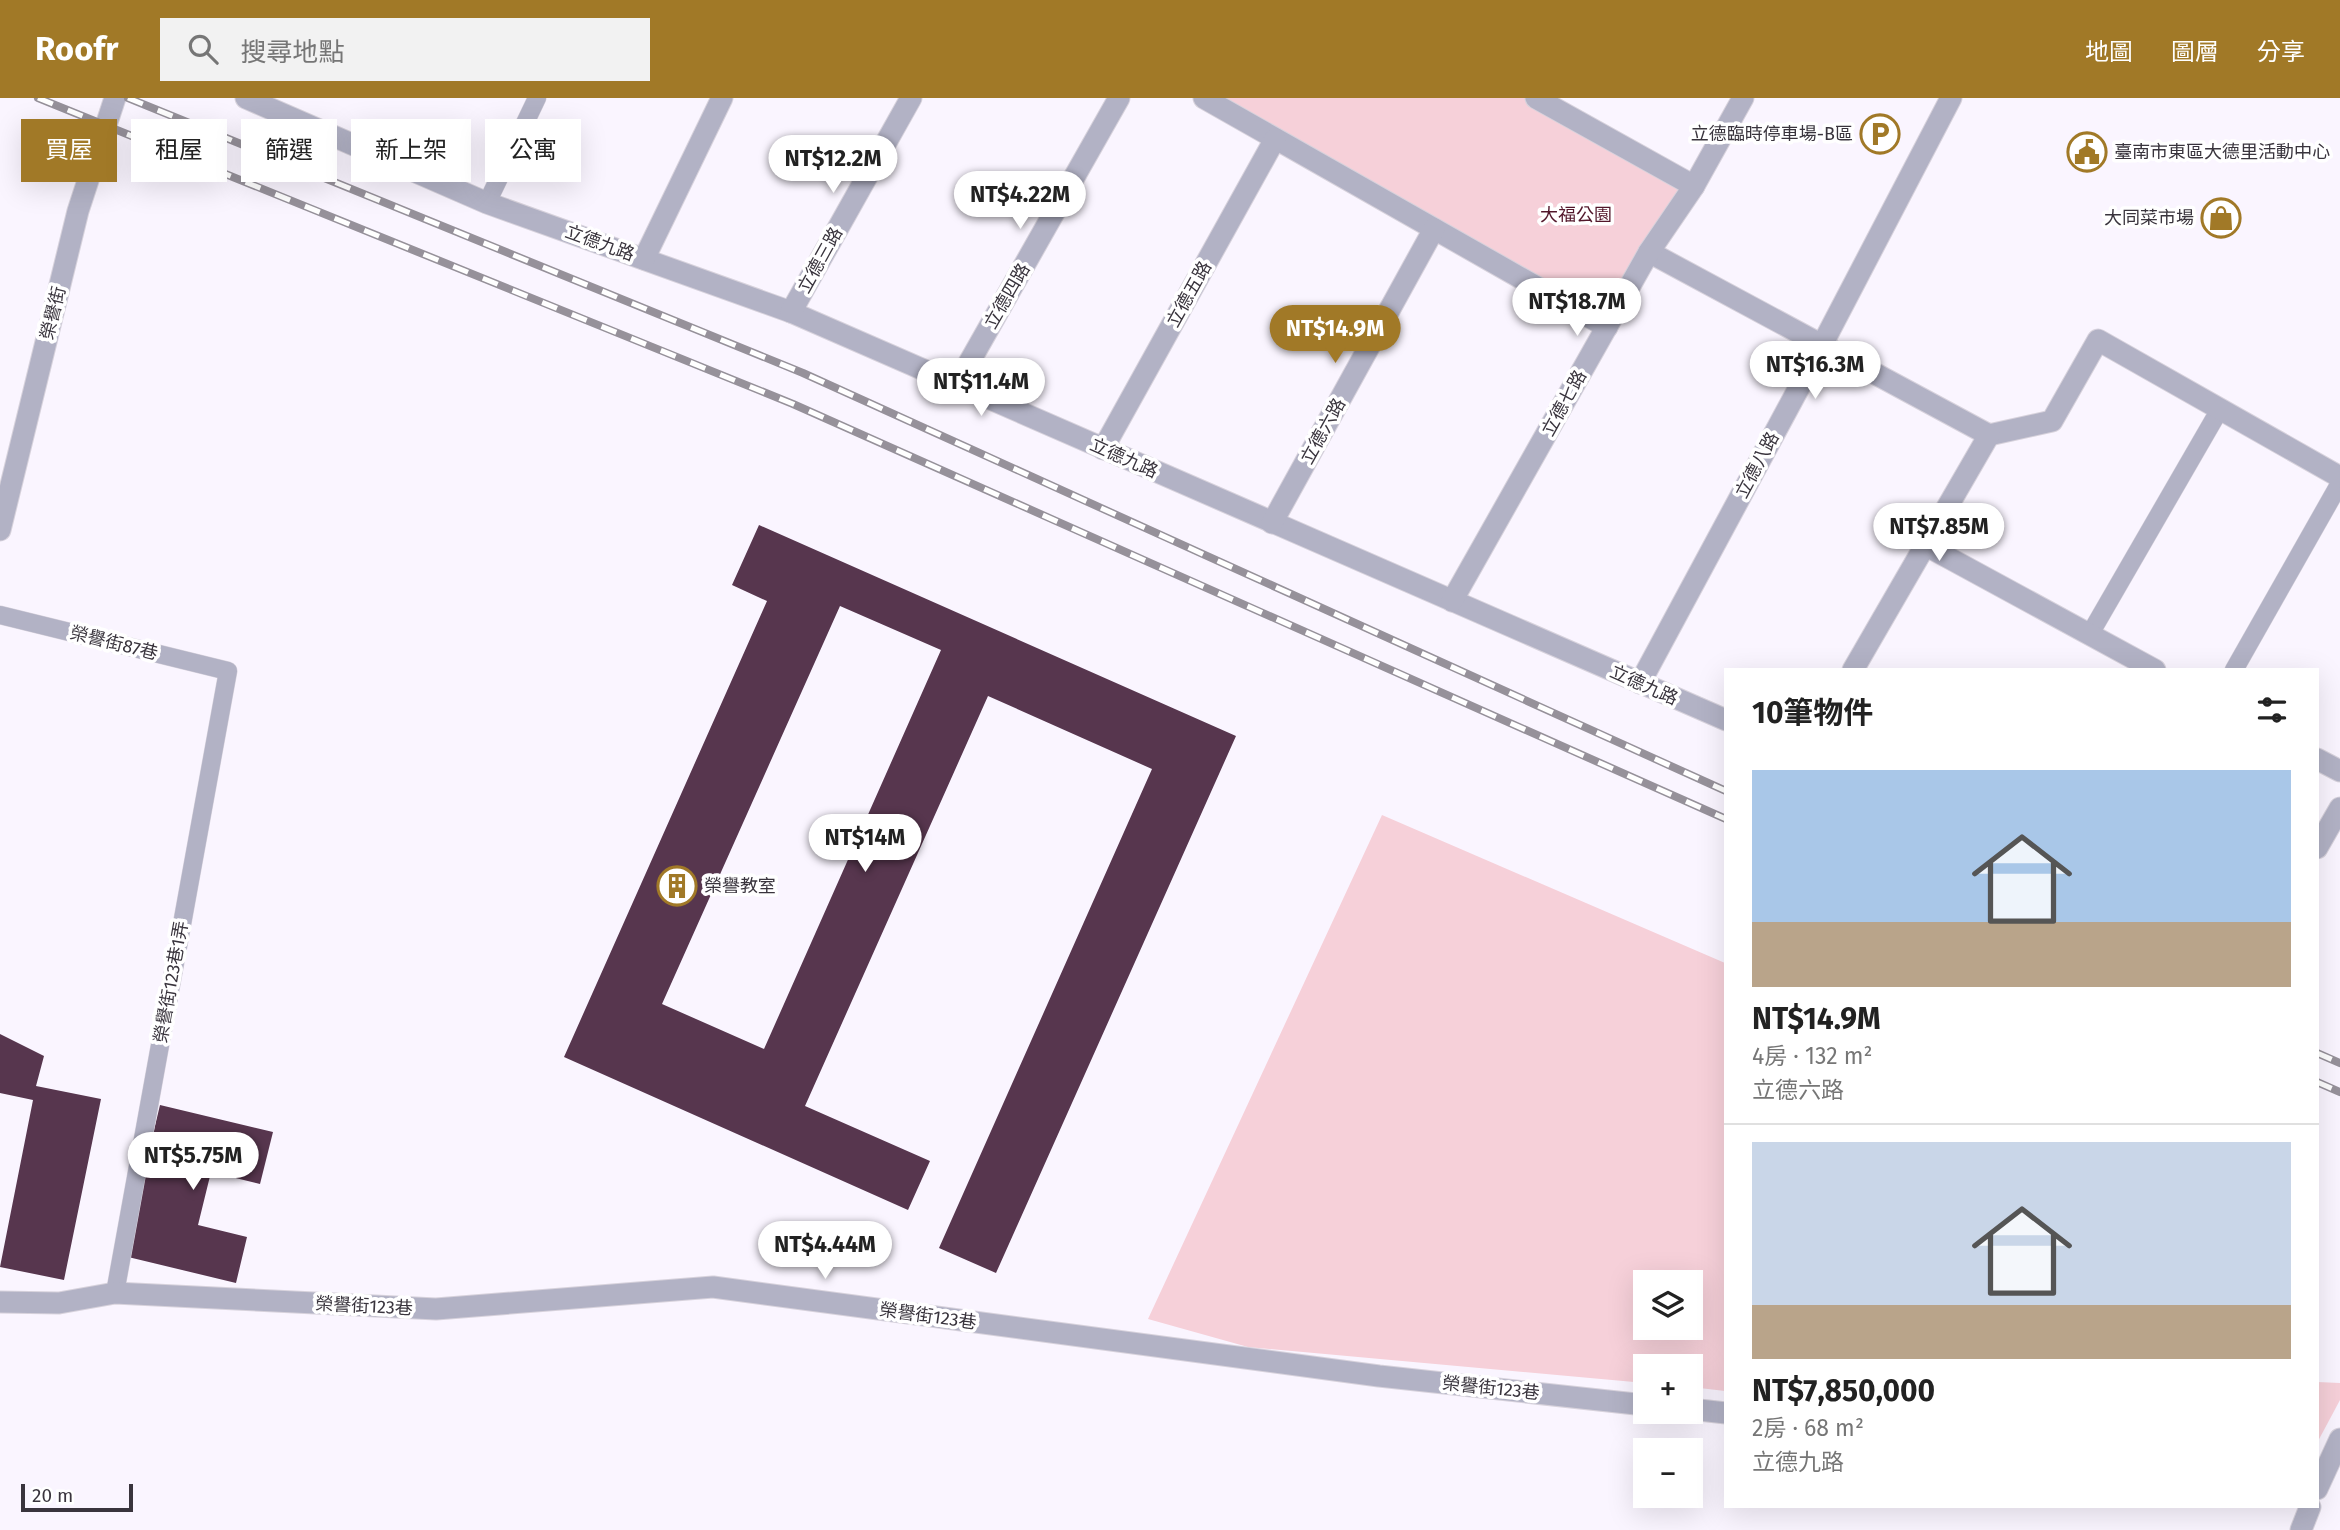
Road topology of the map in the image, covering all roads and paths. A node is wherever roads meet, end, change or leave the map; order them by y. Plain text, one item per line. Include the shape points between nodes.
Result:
1 (115, 98) edge
2 (246, 98) edge
3 (537, 98) edge
4 (722, 98) edge
5 (911, 98) edge
6 (1119, 98) edge
7 (1204, 98) edge
8 (1536, 98) edge
9 (1743, 98) edge
10 (1951, 98) edge
11 (1275, 139) junction
12 (1694, 187) junction
13 (487, 203) junction
14 (1434, 229) junction
15 (1649, 252) junction
16 (644, 259) junction
17 (791, 312) junction
18 (1607, 327) junction
19 (1822, 345) junction
20 (957, 384) junction
21 (2220, 409) junction
22 (1989, 435) junction
23 (1103, 449) junction
24 (2340, 477) edge
25 (2340, 483) edge
26 (1272, 523) junction
27 (0, 530) edge
28 (1925, 545) junction
29 (1452, 601) junction
30 (0, 615) edge
31 (2090, 634) junction
32 (1854, 668) edge
33 (2151, 668) edge
34 (2235, 668) edge
35 (228, 671) joint
36 (1640, 683) junction
37 (1724, 719) edge
38 (2319, 760) edge
39 (2340, 771) edge
40 (2340, 808) edge
41 (2319, 845) edge
42 (115, 1293) junction
43 (0, 1302) edge
44 (1633, 1404) edge
45 (1703, 1410) edge
46 (1724, 1413) edge
47 (2340, 1438) edge
48 (2324, 1476) edge
49 (2310, 1508) edge
50 (2301, 1530) edge

1 - 27 street, 榮譽街 via 78,211
2 - 13 street, 立德九路
3 - 13 lane
4 - 16 street
5 - 17 street, 立德三路
6 - 20 street, 立德四路
7 - 11 street
8 - 12 street
9 - 12 street, 立德七路
10 - 19 street, 立德八路
11 - 14 street
11 - 23 street, 立德五路
12 - 15 street, 立德七路
13 - 16 street, 立德九路
14 - 18 street
14 - 26 street, 立德六路
15 - 18 street, 立德七路
15 - 19 street
16 - 17 street, 立德九路
17 - 20 street, 立德九路
18 - 29 street, 立德七路
19 - 22 street
19 - 36 street, 立德八路
20 - 23 street, 立德九路
21 - 22 street via 2098,340 2052,421
21 - 24 street
21 - 31 lane
22 - 28 street
23 - 26 street, 立德九路
25 - 34 lane
26 - 29 street, 立德九路
28 - 31 street
28 - 32 street
29 - 36 street, 立德九路
30 - 35 lane, 榮譽街87巷
31 - 33 street
35 - 42 lane, 榮譽街123巷1弄
36 - 37 street, 立德九路
38 - 39 street
40 - 41 street
42 - 43 street, 榮譽街123巷 via 59,1303
42 - 44 street, 榮譽街123巷 via 436,1310 713,1287 1379,1376
45 - 46 street
47 - 48 street
49 - 50 street

